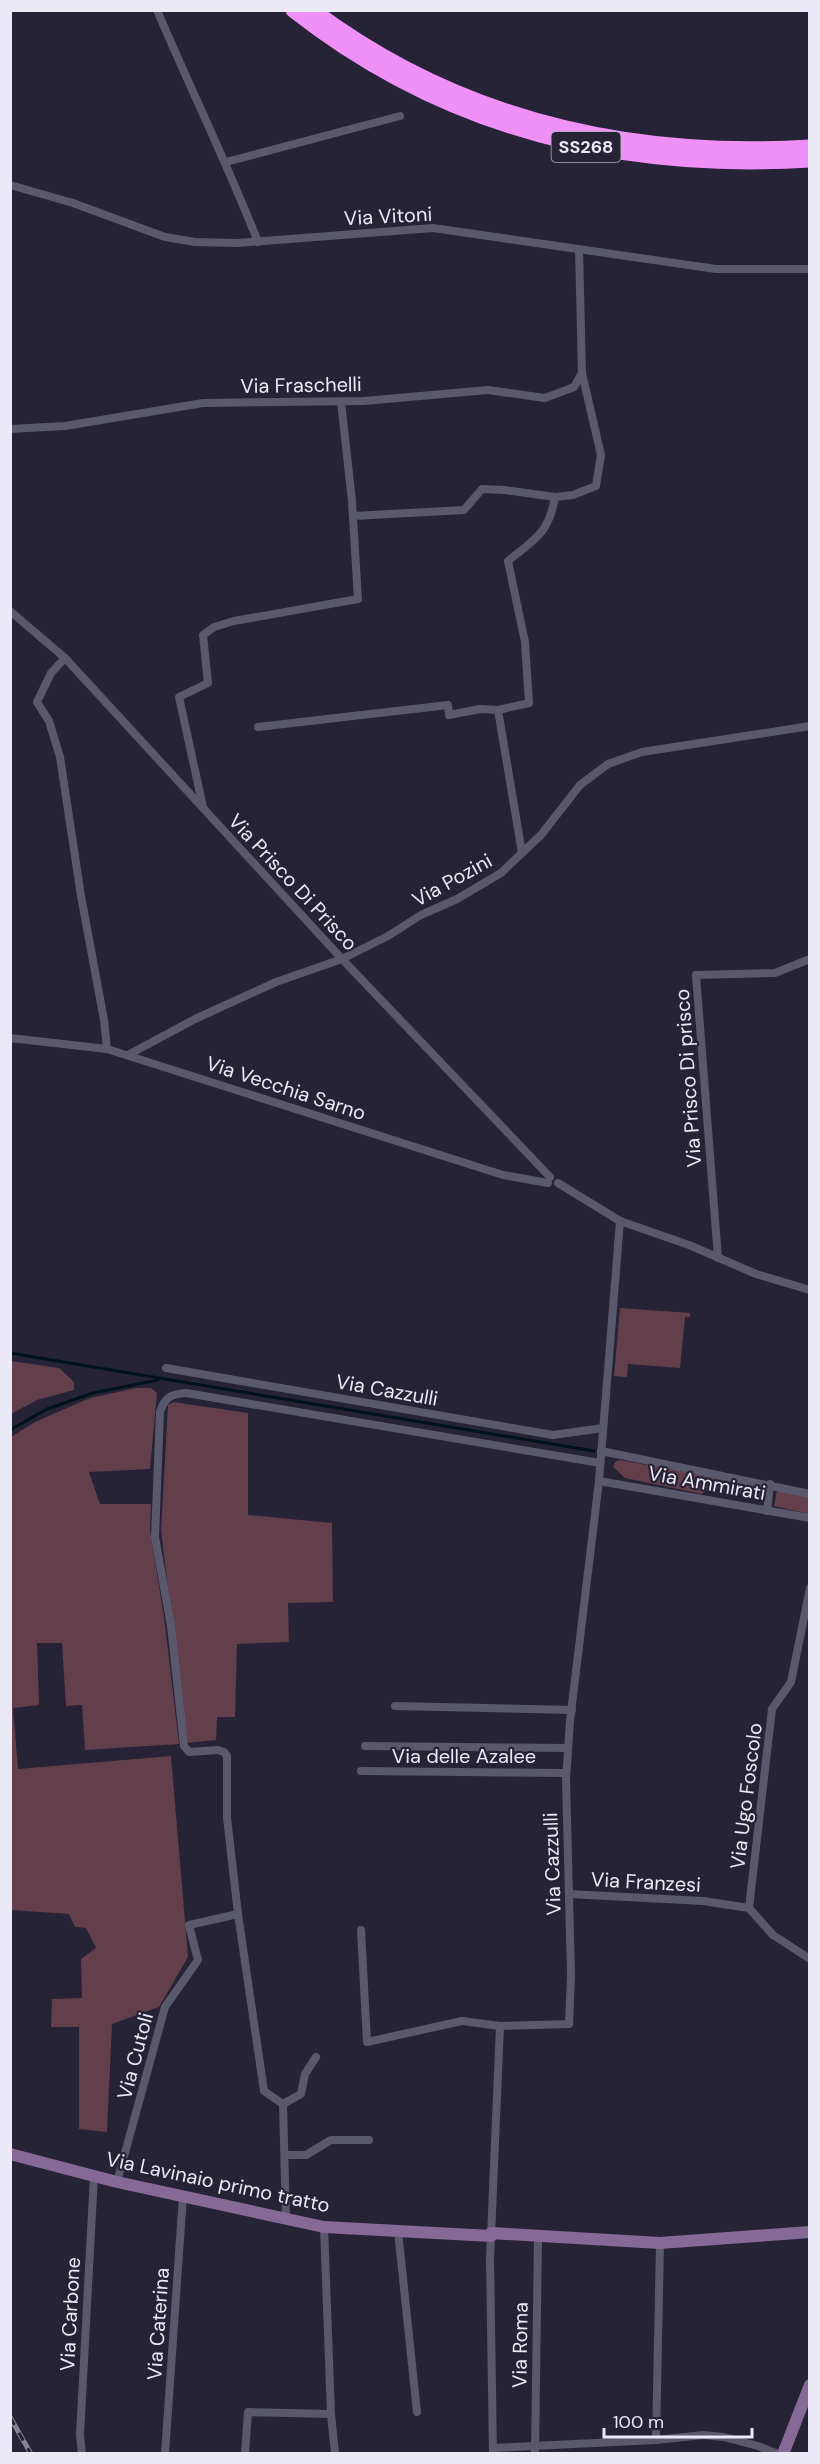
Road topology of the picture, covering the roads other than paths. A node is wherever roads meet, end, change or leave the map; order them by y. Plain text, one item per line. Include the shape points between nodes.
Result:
1 (157, 10) edge
2 (292, 10) edge
3 (313, 10) edge
4 (361, 51) junction
5 (380, 62) junction
6 (400, 116) dead end
7 (810, 147) edge
8 (810, 160) edge
9 (226, 162) junction
10 (10, 185) edge
11 (258, 242) junction
12 (579, 249) junction
13 (810, 269) edge
14 (582, 373) junction
15 (340, 402) junction
16 (10, 429) edge
17 (555, 497) junction
18 (353, 516) junction
19 (10, 611) edge
20 (65, 658) junction
21 (498, 710) junction
22 (810, 726) edge
23 (258, 727) dead end
24 (203, 810) junction
25 (522, 853) junction
26 (342, 959) junction
27 (810, 959) edge
28 (10, 1038) edge
29 (107, 1048) junction
30 (128, 1054) junction
31 (549, 1180) junction
32 (620, 1221) junction
33 (718, 1258) junction
34 (810, 1290) edge
35 (166, 1368) dead end
36 (603, 1428) junction
37 (601, 1451) junction
38 (600, 1463) junction
39 (599, 1481) junction
40 (770, 1484) junction
41 (810, 1494) edge
42 (767, 1510) junction
43 (810, 1518) edge
44 (810, 1587) edge
45 (395, 1706) dead end
46 (572, 1710) junction
47 (365, 1746) dead end
48 (568, 1748) junction
49 (361, 1771) dead end
50 (566, 1773) junction
51 (569, 1894) junction
52 (749, 1908) junction
53 (238, 1914) junction
54 (362, 1930) dead end
55 (810, 1959) edge
56 (500, 2026) junction
57 (316, 2057) dead end
58 (283, 2104) junction
59 (369, 2140) dead end
60 (10, 2154) edge
61 (285, 2155) junction
62 (94, 2176) junction
63 (117, 2182) junction
64 (183, 2196) junction
65 (286, 2220) junction
66 (324, 2227) junction
67 (398, 2231) junction
68 (810, 2232) edge
69 (491, 2235) junction
70 (538, 2236) junction
71 (660, 2243) junction
72 (810, 2385) edge
73 (417, 2412) dead end
74 (331, 2414) junction
75 (656, 2440) junction
76 (535, 2450) edge
77 (493, 2451) edge
78 (82, 2454) edge
79 (165, 2454) edge
80 (244, 2454) edge
81 (335, 2454) edge
82 (778, 2454) edge
83 (783, 2454) edge

1 - 9 street
2 - 4 highway, SS268
3 - 4 highway, SS268
4 - 5 highway, SS268
5 - 7 highway, SS268 via 478,102 589,135 699,149
5 - 8 highway, SS268 via 432,97 512,128 586,148 687,161
6 - 9 street
9 - 11 street
10 - 11 street, Via Vitoni via 165,237 195,242
11 - 12 street, Via Vitoni via 433,228
12 - 13 street, Via Vitoni via 716,269
12 - 14 street
14 - 15 street, Via Fraschelli via 574,387 545,398 488,390
14 - 17 street via 601,455 596,486
15 - 16 street, Via Fraschelli via 203,403 66,426
15 - 18 street
17 - 18 street via 482,489 464,510
17 - 21 street via 543,533 508,561 525,642 529,703
18 - 24 street via 358,599 234,621 203,635 208,683 179,697
19 - 20 street, Via Prisco Di Prisco
20 - 24 street, Via Prisco Di Prisco
20 - 29 street via 51,674 37,702 49,721 60,757
21 - 23 street via 449,715 448,705
21 - 25 street
22 - 25 street, Via Pozini via 642,752 608,764 580,785
24 - 26 street, Via Prisco Di Prisco
25 - 26 street, Via Pozini via 492,879
26 - 30 street, Via Pozini via 276,982
26 - 31 street, Via Prisco Di Prisco
27 - 33 street, Via Prisco Di prisco via 775,973 696,975
28 - 29 street, Via Vecchia Sarno
29 - 30 street, Via Vecchia Sarno
30 - 31 street, Via Vecchia Sarno via 503,1175
31 - 32 street, Via Vecchia Sarno via 553,1187 558,1183
32 - 33 street
32 - 36 street, Via Cazzulli
33 - 34 street
35 - 36 street, Via Cazzulli via 553,1435
36 - 37 street, Via Cazzulli
37 - 38 street, Via Cazzulli
37 - 40 street, Via Ammirati
38 - 39 street, Via Cazzulli
38 - 53 street via 186,1393 172,1394 164,1401 160,1412 155,1536 171,1626 184,1746 189,1752 218,1750 227,1756 227,1818
39 - 42 street, Via Ammirati
39 - 46 street, Via Cazzulli
40 - 41 street, Via Ammirati
40 - 42 street
42 - 43 street, Via Ammirati
44 - 52 street, Via Ugo Foscolo via 790,1682 772,1709
45 - 46 street
46 - 48 street, Via Cazzulli
47 - 48 street
48 - 50 street, Via Cazzulli
49 - 50 street, Via delle Azalee
50 - 51 street, Via Cazzulli
51 - 52 street, Via Franzesi via 703,1901
51 - 56 street, Via Cazzulli via 569,2024
52 - 55 street via 773,1935
53 - 58 street via 264,2091
53 - 63 street, Via Cutoli via 189,1925 198,1960 165,2007
54 - 56 street via 367,2043 462,2021
56 - 69 street
57 - 58 street via 304,2074 301,2094
58 - 61 street
59 - 61 street via 332,2140 306,2155
60 - 62 street, Via Lavinaio primo tratto
61 - 65 street
62 - 63 street, Via Lavinaio primo tratto
62 - 78 street, Via Carbone
63 - 64 street, Via Lavinaio primo tratto
64 - 65 street, Via Lavinaio primo tratto
64 - 79 street, Via Caterina
65 - 66 street, Via Lavinaio primo tratto
66 - 67 street, Via Lavinaio primo tratto
66 - 74 street
67 - 69 street, Via Lavinaio primo tratto
67 - 73 street
68 - 71 street, Via Lavinaio primo tratto
69 - 70 street, Via Lavinaio primo tratto
69 - 77 street
70 - 71 street, Via Lavinaio primo tratto
70 - 76 street, Via Roma
71 - 75 street
72 - 83 street
74 - 80 street via 248,2412
74 - 81 street
75 - 76 street
75 - 82 street via 724,2437
76 - 77 street

